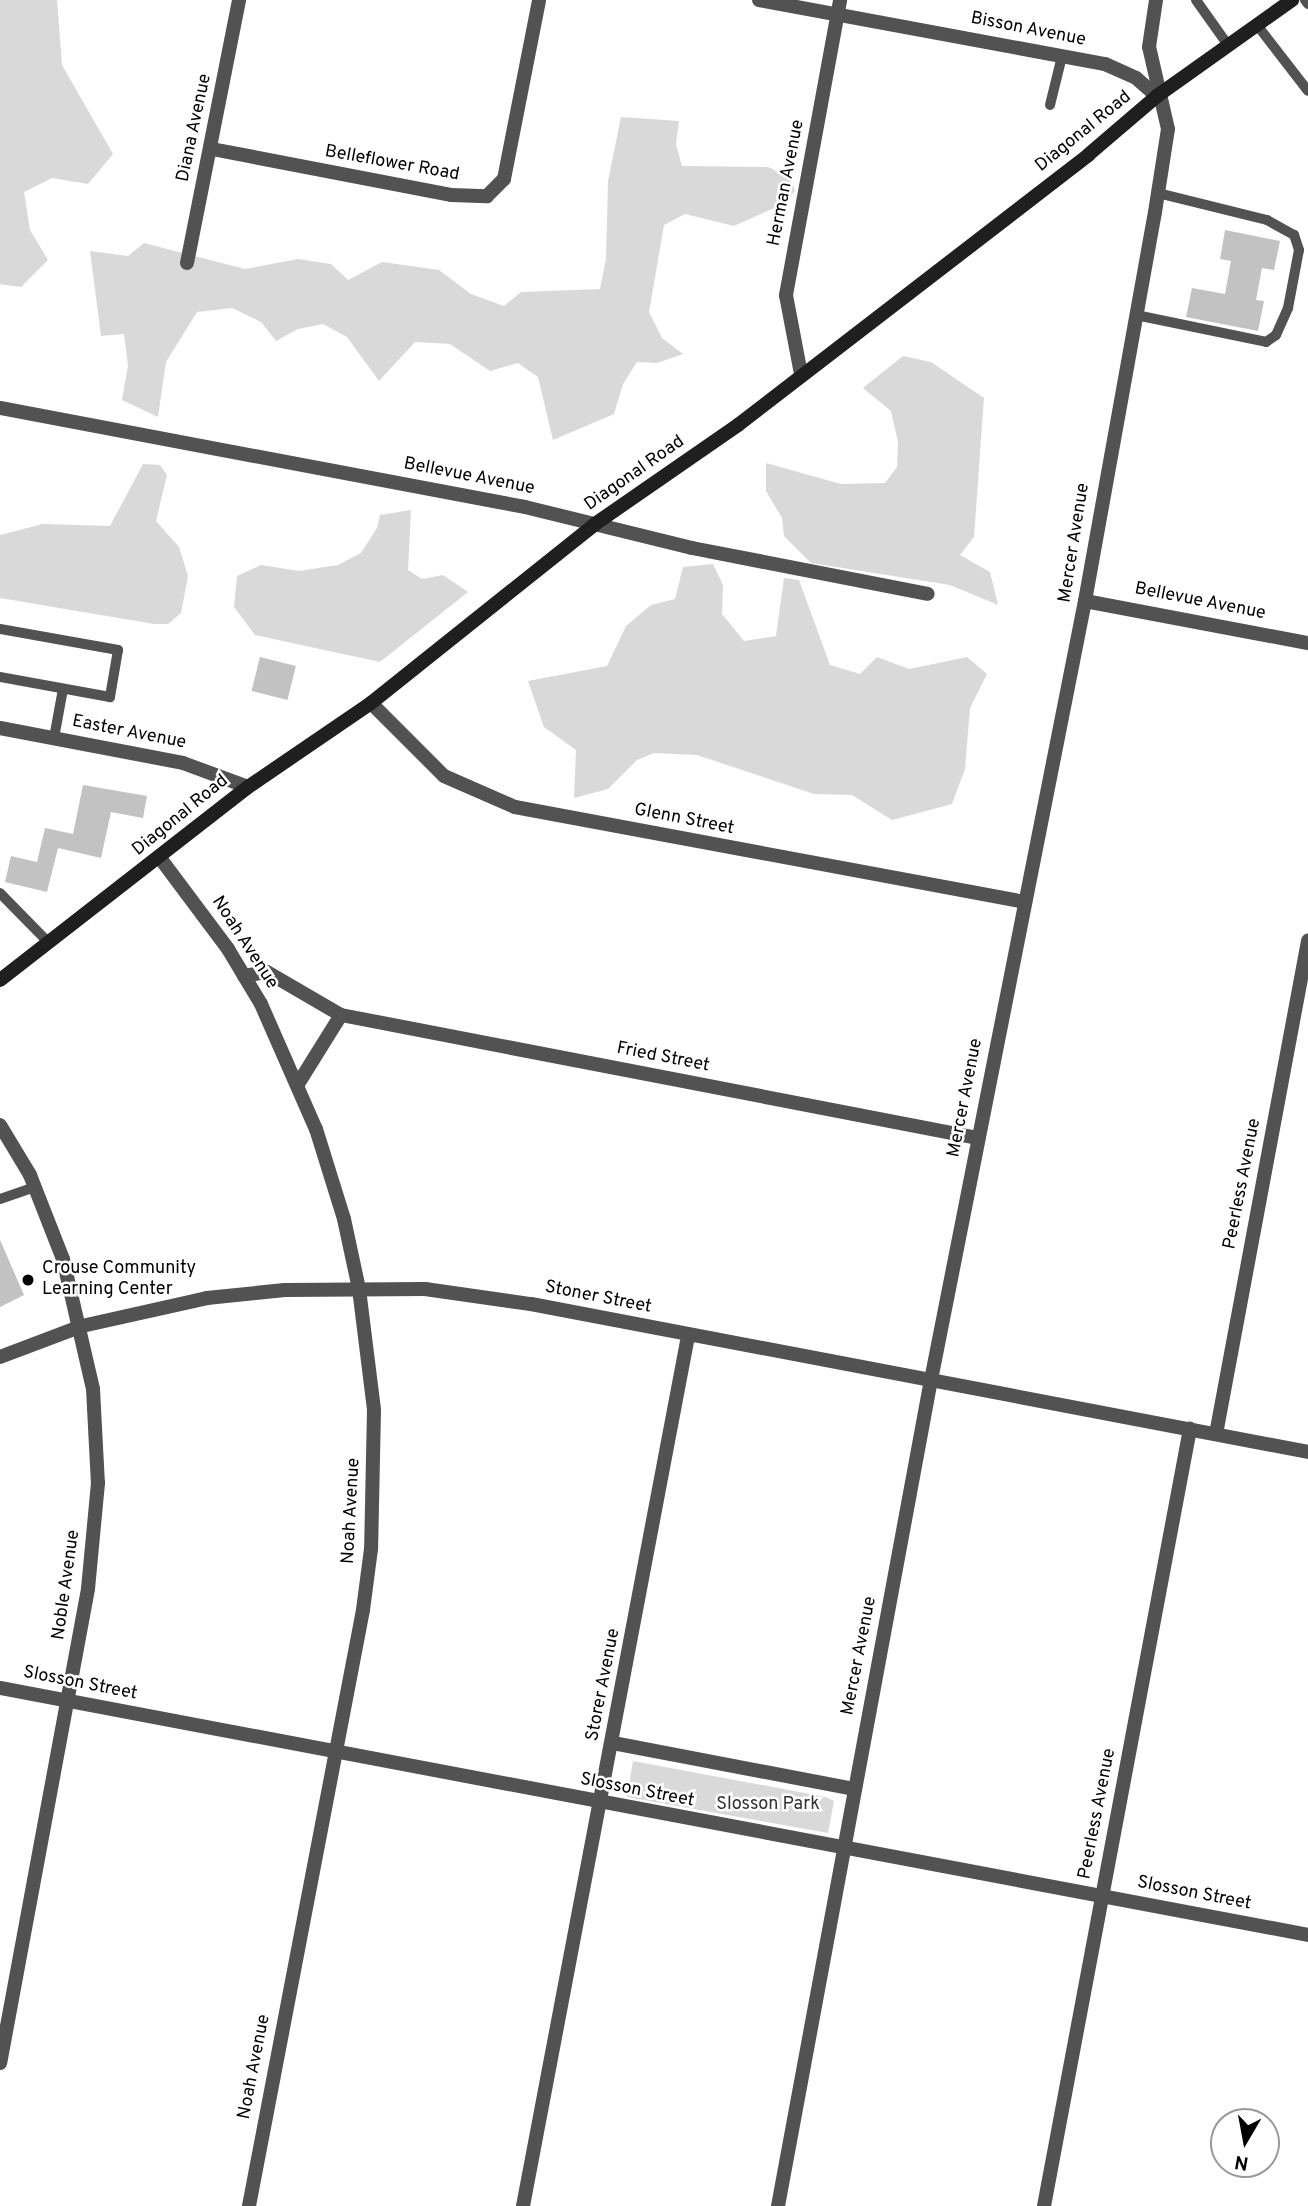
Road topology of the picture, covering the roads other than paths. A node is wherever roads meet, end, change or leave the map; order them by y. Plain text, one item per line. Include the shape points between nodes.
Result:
1 (239, 0) edge
2 (540, 0) edge
3 (759, 0) edge
4 (1156, 0) edge
5 (1196, 0) edge
6 (1292, 0) edge
7 (839, 7) edge
8 (1257, 25) junction
9 (1228, 46) junction
10 (1062, 56) junction
11 (1308, 91) edge
12 (1157, 96) junction
13 (1050, 105) dead end
14 (212, 149) junction
15 (1158, 192) junction
16 (187, 263) dead end
17 (1136, 315) junction
18 (801, 374) junction
19 (0, 408) edge
20 (595, 524) junction
21 (929, 594) dead end
22 (1085, 601) junction
23 (0, 629) edge
24 (1308, 643) edge
25 (0, 679) edge
26 (63, 689) junction
27 (371, 703) junction
28 (0, 728) edge
29 (54, 738) junction
30 (247, 787) junction
31 (160, 858) junction
32 (0, 893) edge
33 (1025, 902) junction
34 (1308, 941) edge
35 (49, 943) junction
36 (244, 976) junction
37 (0, 980) edge
38 (341, 1015) junction
39 (298, 1084) junction
40 (0, 1125) edge
41 (978, 1138) junction
42 (36, 1187) junction
43 (0, 1199) edge
44 (359, 1289) junction
45 (82, 1326) junction
46 (688, 1336) junction
47 (0, 1357) edge
48 (931, 1380) junction
49 (1189, 1429) junction
50 (1216, 1434) junction
51 (1308, 1452) edge
52 (0, 1688) edge
53 (66, 1701) junction
54 (613, 1744) junction
55 (334, 1752) junction
56 (854, 1789) junction
57 (600, 1804) junction
58 (845, 1849) junction
59 (1102, 1896) junction
60 (1308, 1935) edge
61 (0, 2063) edge
62 (249, 2206) edge
63 (523, 2206) edge
64 (778, 2206) edge
65 (1044, 2206) edge

1 - 14 street, Diana Avenue
2 - 14 street, Belleflower Road via 504,179 486,196 451,195
3 - 7 street, Bisson Avenue
4 - 12 street, Mercer Avenue via 1149,47
5 - 9 lane
6 - 8 street, Diagonal Road
7 - 10 street, Bisson Avenue
7 - 18 street, Herman Avenue via 786,295
8 - 9 street, Diagonal Road
8 - 11 lane
9 - 12 street, Diagonal Road
10 - 12 street, Bisson Avenue via 1105,64 1136,78
10 - 13 lane
12 - 15 street, Mercer Avenue via 1168,129
12 - 18 street, Diagonal Road via 1056,180
14 - 16 street, Diana Avenue
15 - 17 street, Mercer Avenue
15 - 17 lane via 1267,220 1294,235 1299,250 1288,308 1276,335 1266,342
17 - 22 street, Mercer Avenue
18 - 20 street, Diagonal Road via 738,425
19 - 20 street, Bellevue Avenue
20 - 21 street, Bellevue Avenue via 692,548
20 - 27 street, Diagonal Road
22 - 24 street, Bellevue Avenue
22 - 33 street, Mercer Avenue
23 - 26 lane via 118,650 110,697
25 - 26 lane
26 - 29 lane
27 - 30 street, Diagonal Road
27 - 33 street, Glenn Street via 444,776 505,804
28 - 29 street, Easter Avenue
29 - 30 street, Easter Avenue via 183,763
30 - 31 street, Diagonal Road
31 - 35 street, Diagonal Road
31 - 36 street, Noah Avenue
32 - 35 lane
33 - 41 street, Mercer Avenue
34 - 50 street, Peerless Avenue
35 - 37 street, Diagonal Road
36 - 38 street, Fried Street via 267,972
36 - 39 street, Noah Avenue
38 - 39 street
38 - 41 street, Fried Street
39 - 44 street, Noah Avenue via 344,1219
40 - 42 street, Noble Avenue
41 - 48 street, Mercer Avenue
42 - 43 lane
42 - 45 street, Noble Avenue
44 - 45 street, Stoner Street via 207,1298
44 - 46 street, Stoner Street via 455,1292
44 - 55 street, Noah Avenue via 374,1410 374,1500 363,1610
45 - 47 street, Stoner Street
45 - 53 street, Noble Avenue via 93,1389 98,1483 88,1589
46 - 48 street, Stoner Street
46 - 54 street, Storer Avenue
48 - 49 street, Stoner Street
48 - 56 street, Mercer Avenue
49 - 50 street, Stoner Street
49 - 59 street, Peerless Avenue
50 - 51 street
52 - 53 street, Slosson Street
53 - 55 street, Slosson Street
53 - 61 street, Noble Avenue
54 - 56 street
54 - 57 street, Storer Avenue
55 - 57 street, Slosson Street
55 - 62 street, Noah Avenue
56 - 58 street, Mercer Avenue
57 - 58 street, Slosson Street
57 - 63 street, Storer Avenue
58 - 59 street, Slosson Street
58 - 64 street, Mercer Avenue
59 - 60 street, Slosson Street
59 - 65 street, Peerless Avenue

